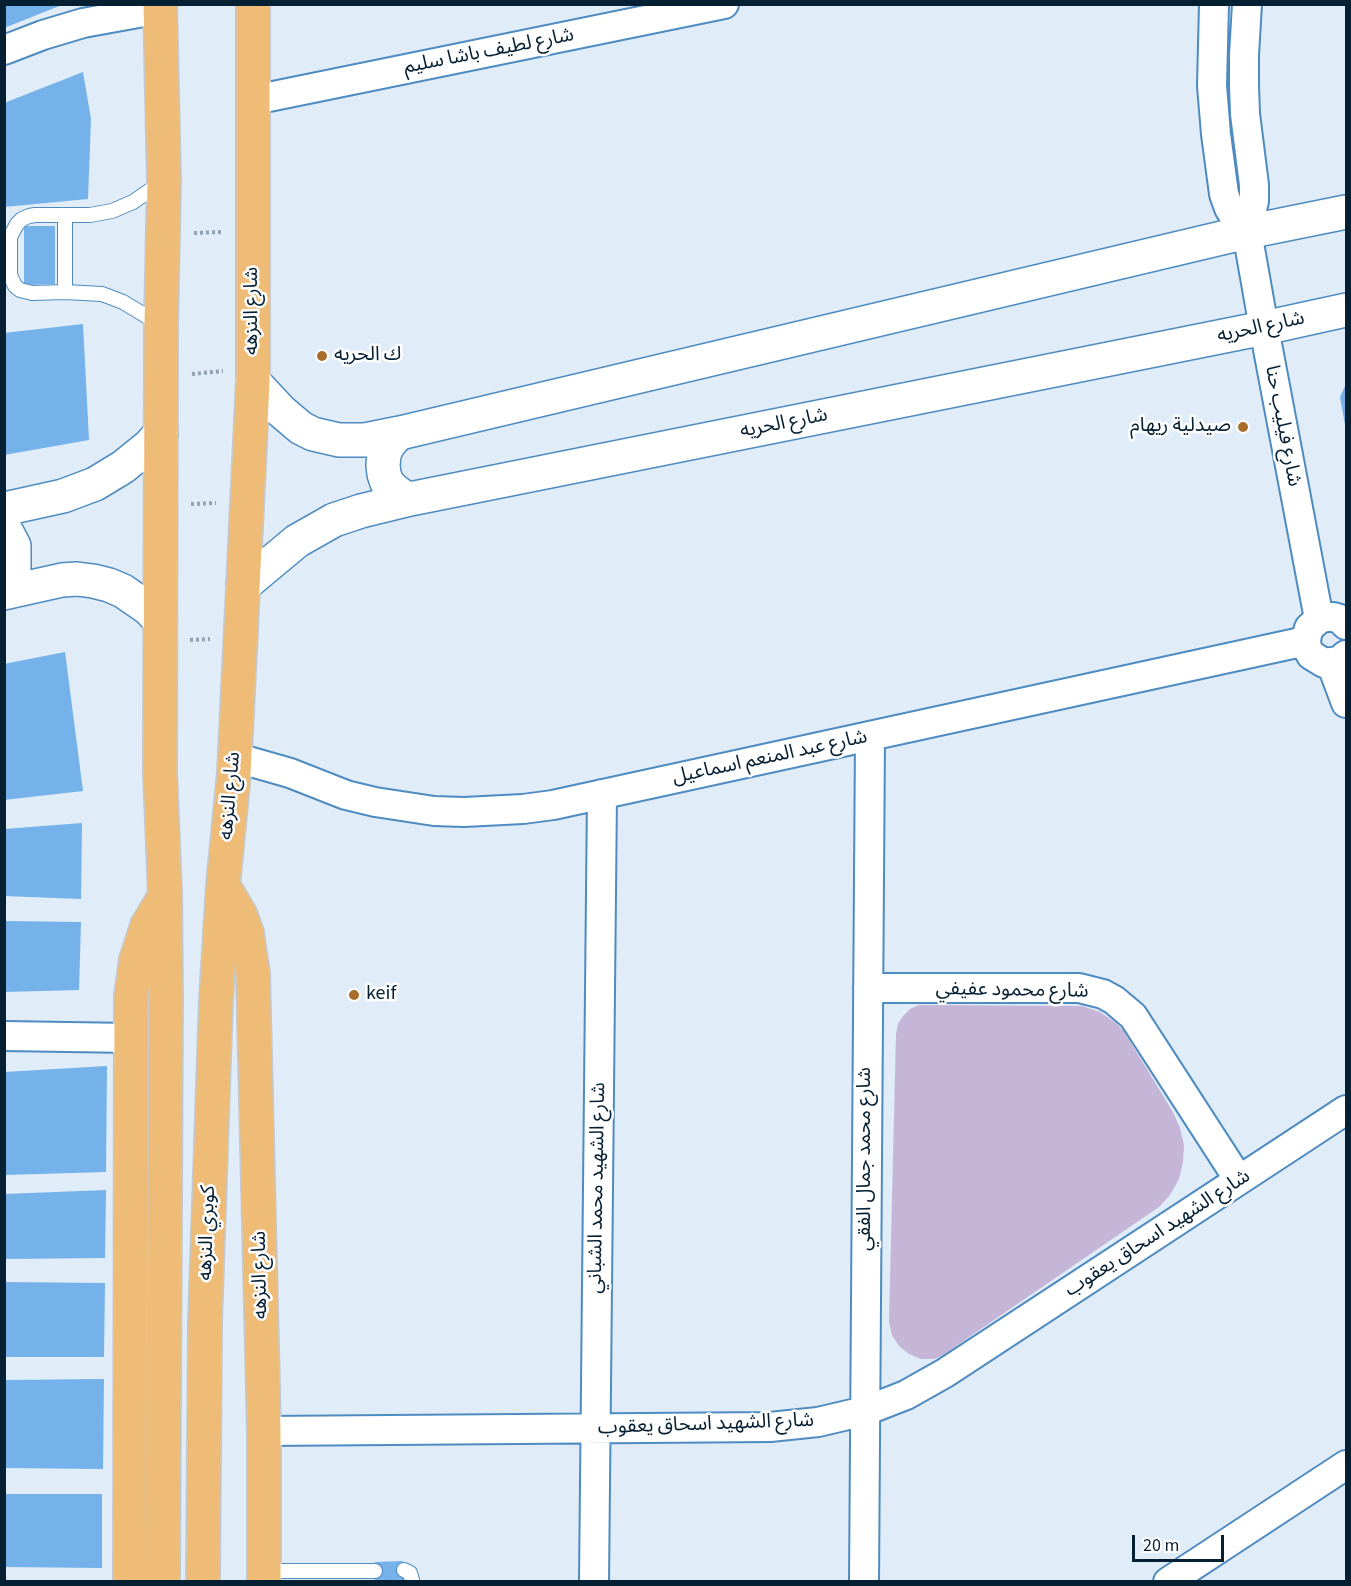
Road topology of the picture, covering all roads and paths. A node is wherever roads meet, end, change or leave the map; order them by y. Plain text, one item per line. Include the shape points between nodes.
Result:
1 (254, 4) edge
2 (724, 4) edge
3 (1214, 4) edge
4 (1247, 4) edge
5 (160, 7) edge
6 (628, 14) edge
7 (4, 50) edge
8 (254, 100) junction
9 (164, 181) junction
10 (1347, 212) edge
11 (65, 215) junction
12 (253, 231) junction
13 (1247, 232) junction
14 (163, 234) junction
15 (65, 292) junction
16 (1347, 310) edge
17 (161, 325) junction
18 (1264, 328) junction
19 (253, 375) junction
20 (161, 376) junction
21 (161, 433) junction
22 (400, 433) junction
23 (410, 499) junction
24 (247, 501) junction
25 (160, 506) junction
26 (4, 509) edge
27 (4, 527) edge
28 (243, 586) junction
29 (4, 588) edge
30 (4, 593) edge
31 (1347, 625) edge
32 (1312, 630) junction
33 (160, 631) junction
34 (240, 637) junction
35 (1339, 659) edge
36 (1347, 703) edge
37 (870, 736) junction
38 (234, 757) junction
39 (602, 794) junction
40 (223, 885) junction
41 (165, 895) junction
42 (868, 988) junction
43 (4, 1036) edge
44 (131, 1038) junction
45 (1347, 1110) edge
46 (1239, 1180) junction
47 (865, 1411) junction
48 (595, 1428) junction
49 (264, 1431) junction
50 (1347, 1465) edge
51 (375, 1571) dead end
52 (264, 1576) edge
53 (340, 1576) edge
54 (130, 1581) edge
55 (163, 1581) edge
56 (203, 1581) edge
57 (594, 1581) edge
58 (864, 1581) edge
59 (1168, 1581) edge

1 - 8 main road, شارع النزهه
2 - 6 street, شارع لطيف باشا سليم
3 - 13 street, شارع فيليب حنا via 1212,86 1223,187 1229,208
4 - 13 street, شارع فيليب حنا via 1245,114 1254,201
5 - 7 street via 83,23
5 - 9 main road
6 - 8 street, شارع لطيف باشا سليم
8 - 12 main road, شارع النزهه
9 - 11 lane via 112,211
9 - 14 main road
10 - 13 street
11 - 15 lane
11 - 15 lane via 22,219 10,237 10,275 15,286 32,293
12 - 14 path
12 - 19 main road, شارع النزهه
13 - 18 street, شارع فيليب حنا
13 - 22 street
14 - 17 main road
15 - 17 lane via 113,297
16 - 18 street, شارع الحريه
17 - 20 main road
18 - 23 street, شارع الحريه
18 - 32 street, شارع فيليب حنا
19 - 20 path
19 - 22 street via 291,420 313,434 351,441
19 - 24 main road, شارع النزهه
20 - 21 main road
21 - 25 main road
21 - 26 street via 123,467 95,484 63,496
22 - 23 street via 387,447 382,465 387,483
23 - 28 street, شارع الحريه via 321,526
24 - 25 path
24 - 28 main road, شارع النزهه
25 - 33 main road
27 - 29 street via 15,557
28 - 34 main road, شارع النزهه
30 - 33 street via 62,580 93,581 123,591 149,609
31 - 32 street via 1340,619 1326,617
32 - 35 street via 1307,648 1311,655 1324,663
32 - 37 street, شارع عبد المنعم اسماعيل
33 - 34 path
33 - 41 main road
34 - 38 main road, شارع النزهه
35 - 36 street
37 - 39 street, شارع عبد المنعم اسماعيل
37 - 42 street, شارع محمد جمال الفقي
38 - 39 street, شارع عبد المنعم اسماعيل via 356,797 434,811 523,809
38 - 40 main road, شارع النزهه
39 - 48 street, شارع الشهيد محمد الشباني
40 - 49 main road, شارع النزهه via 247,933 253,974
40 - 56 main road, كوبري النزهه via 205,1322
41 - 44 main road via 147,926 136,960
41 - 55 main road
42 - 46 street, شارع محمود عفيفي via 1079,988 1103,994 1137,1022
42 - 47 street, شارع محمد جمال الفقي
43 - 44 street
44 - 54 main road
45 - 46 street, شارع الشهيد اسحاق يعقوب
46 - 47 street, شارع الشهيد اسحاق يعقوب via 945,1373 906,1395
47 - 48 street, شارع الشهيد اسحاق يعقوب via 794,1426
47 - 58 street, شارع محمد جمال الفقي
48 - 49 street, شارع الشهيد اسحاق يعقوب
48 - 57 street, شارع الشهيد محمد الشباني
49 - 52 main road, شارع النزهه
50 - 59 street
51 - 53 lane
52 - 53 lane

